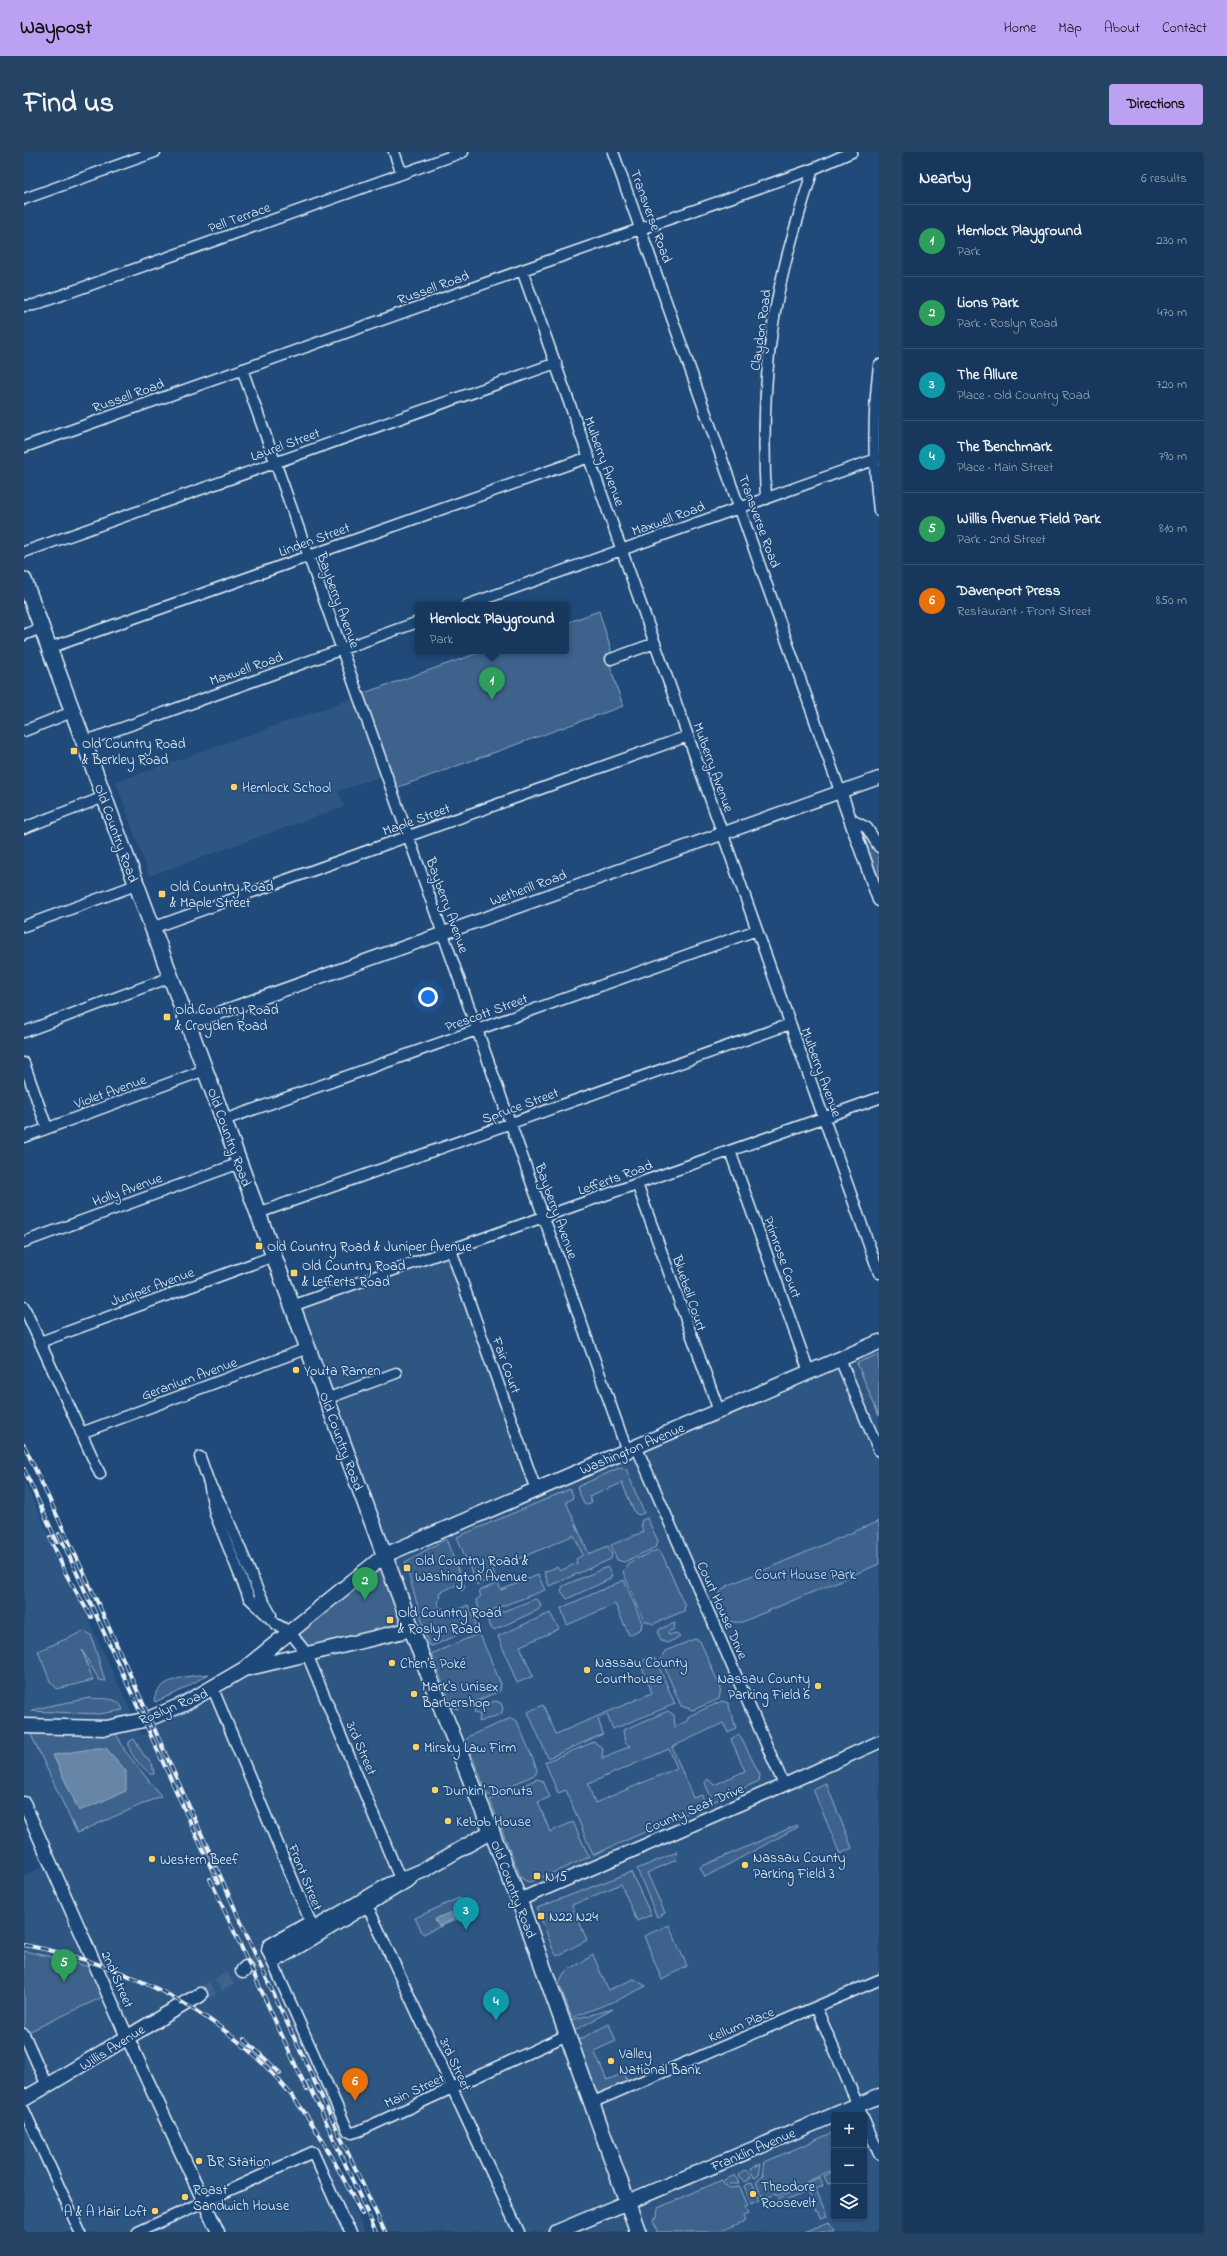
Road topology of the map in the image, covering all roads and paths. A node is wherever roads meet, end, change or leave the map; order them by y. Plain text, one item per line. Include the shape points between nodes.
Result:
1 (155, 152) edge
2 (394, 152) edge
3 (463, 152) edge
4 (613, 152) edge
5 (852, 152) edge
6 (813, 170) junction
7 (402, 174) junction
8 (24, 198) edge
9 (640, 229) junction
10 (522, 270) junction
11 (24, 306) edge
12 (556, 364) junction
13 (879, 365) edge
14 (242, 369) junction
15 (24, 447) edge
16 (589, 457) junction
17 (877, 459) edge
18 (276, 463) junction
19 (766, 498) junction
20 (740, 508) junction
21 (879, 510) edge
22 (622, 550) junction
23 (24, 552) edge
24 (309, 556) junction
25 (24, 580) edge
26 (475, 602) edge
27 (415, 623) edge
28 (41, 628) junction
29 (24, 635) edge
30 (655, 643) junction
31 (49, 648) junction
32 (342, 649) junction
33 (611, 659) dead end
34 (72, 712) junction
35 (24, 731) edge
36 (688, 736) junction
37 (83, 742) junction
38 (879, 778) edge
39 (840, 792) junction
40 (104, 797) junction
41 (850, 819) junction
42 (24, 828) edge
43 (723, 833) junction
44 (408, 836) junction
45 (879, 847) edge
46 (136, 885) junction
47 (879, 900) edge
48 (24, 926) edge
49 (152, 928) junction
50 (757, 930) junction
51 (443, 933) junction
52 (171, 977) junction
53 (188, 1024) junction
54 (790, 1024) junction
55 (477, 1030) junction
56 (24, 1032) edge
57 (24, 1063) edge
58 (205, 1070) junction
59 (879, 1098) edge
60 (824, 1117) junction
61 (224, 1120) junction
62 (511, 1123) junction
63 (48, 1128) junction
64 (24, 1137) edge
65 (730, 1150) junction
66 (240, 1163) junction
67 (637, 1184) junction
68 (258, 1213) junction
69 (544, 1217) junction
70 (24, 1242) edge
71 (451, 1250) junction
72 (274, 1256) junction
73 (879, 1272) edge
74 (292, 1306) junction
75 (24, 1307) edge
76 (40, 1342) junction
77 (879, 1342) edge
78 (308, 1348) junction
79 (840, 1359) junction
80 (809, 1372) junction
81 (396, 1373) dead end
82 (326, 1399) junction
83 (719, 1411) junction
84 (81, 1433) junction
85 (632, 1448) junction
86 (879, 1451) edge
87 (200, 1457) dead end
88 (100, 1474) dead end
89 (536, 1490) junction
90 (385, 1555) junction
91 (412, 1630) junction
92 (290, 1632) junction
93 (307, 1654) junction
94 (244, 1668) junction
95 (213, 1689) junction
96 (24, 1726) edge
97 (879, 1742) edge
98 (784, 1785) junction
99 (24, 1803) edge
100 (28, 1821) edge
101 (492, 1831) junction
102 (424, 1870) junction
103 (400, 1879) junction
104 (519, 1900) junction
105 (368, 1907) junction
106 (274, 1958) junction
107 (879, 1980) edge
108 (200, 1994) tunnel mouth
109 (816, 2007) junction
110 (24, 2034) edge
111 (567, 2035) junction
112 (127, 2036) junction
113 (47, 2086) junction
114 (452, 2088) junction
115 (879, 2096) edge
116 (24, 2099) edge
117 (591, 2103) junction
118 (24, 2110) edge
119 (860, 2110) edge
120 (867, 2126) edge
121 (359, 2131) joint
122 (879, 2154) edge
123 (204, 2202) junction
124 (627, 2203) junction
125 (80, 2232) edge
126 (138, 2232) edge
127 (218, 2232) edge
128 (351, 2232) edge
129 (519, 2232) edge
130 (557, 2232) edge
131 (638, 2232) edge

1 - 8 street
2 - 7 street
3 - 7 street, Pell Terrace
4 - 9 street, Transverse Road
5 - 6 street, Russell Road
6 - 9 street, Russell Road
6 - 19 street, Claydon Road via 784,269 775,311 764,411
7 - 11 street, Pell Terrace via 34,305
9 - 10 street, Russell Road
9 - 20 street, Transverse Road
10 - 12 street, Mulberry Avenue
10 - 14 street, Russell Road
12 - 16 street, Mulberry Avenue
12 - 18 street, Laurel Street
13 - 17 street via 876,387
14 - 15 street, Russell Road
14 - 18 street, Bayberry Avenue
16 - 22 street, Mulberry Avenue
16 - 24 street, Linden Street
17 - 19 street, Maxwell Road
17 - 21 street
18 - 23 street, Laurel Street
18 - 24 street, Bayberry Avenue
19 - 20 street, Maxwell Road
20 - 22 street, Maxwell Road
20 - 39 street, Transverse Road
22 - 26 street, Maxwell Road
22 - 30 street, Mulberry Avenue
24 - 31 street, Linden Street
24 - 32 street, Bayberry Avenue
25 - 28 main road, Old Country Road
27 - 32 street, Maxwell Road
28 - 29 street
28 - 31 main road, Old Country Road
30 - 33 street
30 - 36 street, Mulberry Avenue
31 - 34 main road, Old Country Road
32 - 37 street, Maxwell Road
32 - 44 street, Bayberry Avenue
34 - 35 street
34 - 37 main road, Old Country Road
36 - 43 street, Mulberry Avenue
36 - 44 street, Maple Street
37 - 40 main road, Old Country Road
38 - 39 street, Wetherill Road
39 - 41 street, Transverse Road
39 - 43 street, Wetherill Road
40 - 42 street
40 - 46 main road, Old Country Road
41 - 45 street via 867,828
41 - 47 street, Transverse Road
43 - 50 street, Mulberry Avenue
43 - 51 street, Wetherill Road
44 - 49 street, Maple Street
44 - 51 street, Bayberry Avenue
46 - 48 street
46 - 49 main road, Old Country Road
49 - 52 main road, Old Country Road
50 - 54 street, Mulberry Avenue
50 - 55 street, Prescott Street
51 - 53 street, Wetherill Road
51 - 55 street, Bayberry Avenue
52 - 53 main road, Old Country Road
52 - 56 street
53 - 58 main road, Old Country Road
54 - 60 street, Mulberry Avenue
54 - 62 street, Spruce Street
55 - 61 street, Prescott Street
55 - 62 street, Bayberry Avenue
57 - 63 street
58 - 61 main road, Old Country Road
58 - 63 street, Violet Avenue
59 - 60 street, Lefferts Road
60 - 65 street, Lefferts Road
60 - 73 street, Mulberry Avenue
61 - 66 main road, Old Country Road
62 - 68 street, Spruce Street
62 - 69 street, Bayberry Avenue
63 - 64 street, Violet Avenue
65 - 67 street, Lefferts Road
65 - 80 street, Primrose Court
66 - 68 main road, Old Country Road
66 - 70 street, Holly Avenue
67 - 69 street, Lefferts Road
67 - 83 street, Bluebell Court
68 - 72 main road, Old Country Road
69 - 71 street, Lefferts Road
69 - 85 street, Bayberry Avenue
71 - 74 street, Lefferts Road
71 - 89 street, Fair Court
72 - 74 main road, Old Country Road
72 - 76 street, Juniper Avenue
74 - 78 main road, Old Country Road
75 - 76 street
76 - 84 street
77 - 79 main road, Washington Avenue
78 - 82 main road, Old Country Road
78 - 84 street, Geranium Avenue
79 - 80 main road, Washington Avenue
79 - 86 street
80 - 83 main road, Washington Avenue
81 - 82 street
82 - 90 main road, Old Country Road
83 - 85 main road, Washington Avenue
84 - 88 street
85 - 89 main road, Washington Avenue
85 - 98 street, Court House Drive
87 - 92 street via 209,1483 224,1510 258,1591 276,1624
89 - 90 main road, Washington Avenue
90 - 91 main road, Old Country Road
90 - 92 main road, Roslyn Road
91 - 93 main road, Roslyn Road
91 - 101 main road, Old Country Road
92 - 93 street, 3rd Street
92 - 94 main road, Roslyn Road
93 - 94 main road, Roslyn Road
93 - 103 street, 3rd Street
94 - 95 main road, Roslyn Road
95 - 96 main road, Roslyn Road via 157,1716 113,1727 89,1729
95 - 106 street, Front Street via 310,1921 267,1946 267,1950
97 - 98 street, County Seat Drive
98 - 104 street, County Seat Drive
99 - 100 street, 2nd Street
100 - 112 street, 2nd Street
101 - 102 main road
101 - 104 main road, Old Country Road
102 - 103 main road
102 - 105 street via 407,1884
103 - 106 main road
104 - 111 main road, Old Country Road
105 - 106 street
105 - 114 street, 3rd Street
106 - 121 street, Front Street via 347,2129 350,2133
107 - 109 street, Kellum Place
108 - 112 main road, Willis Avenue
109 - 117 street, Kellum Place
109 - 119 street
110 - 113 street
111 - 114 street, Main Street
111 - 117 main road, Old Country Road
112 - 113 main road, Willis Avenue
112 - 123 street, 2nd Street
113 - 116 main road, Willis Avenue
114 - 121 street, Main Street
114 - 129 street, 3rd Street
115 - 119 main road, Franklin Avenue
117 - 124 main road, Old Country Road
118 - 125 street
119 - 124 main road, Franklin Avenue
120 - 122 street
123 - 126 street
123 - 127 street, 2nd Street
123 - 128 street via 313,2152
124 - 130 main road, Franklin Avenue
124 - 131 main road, Old Country Road

